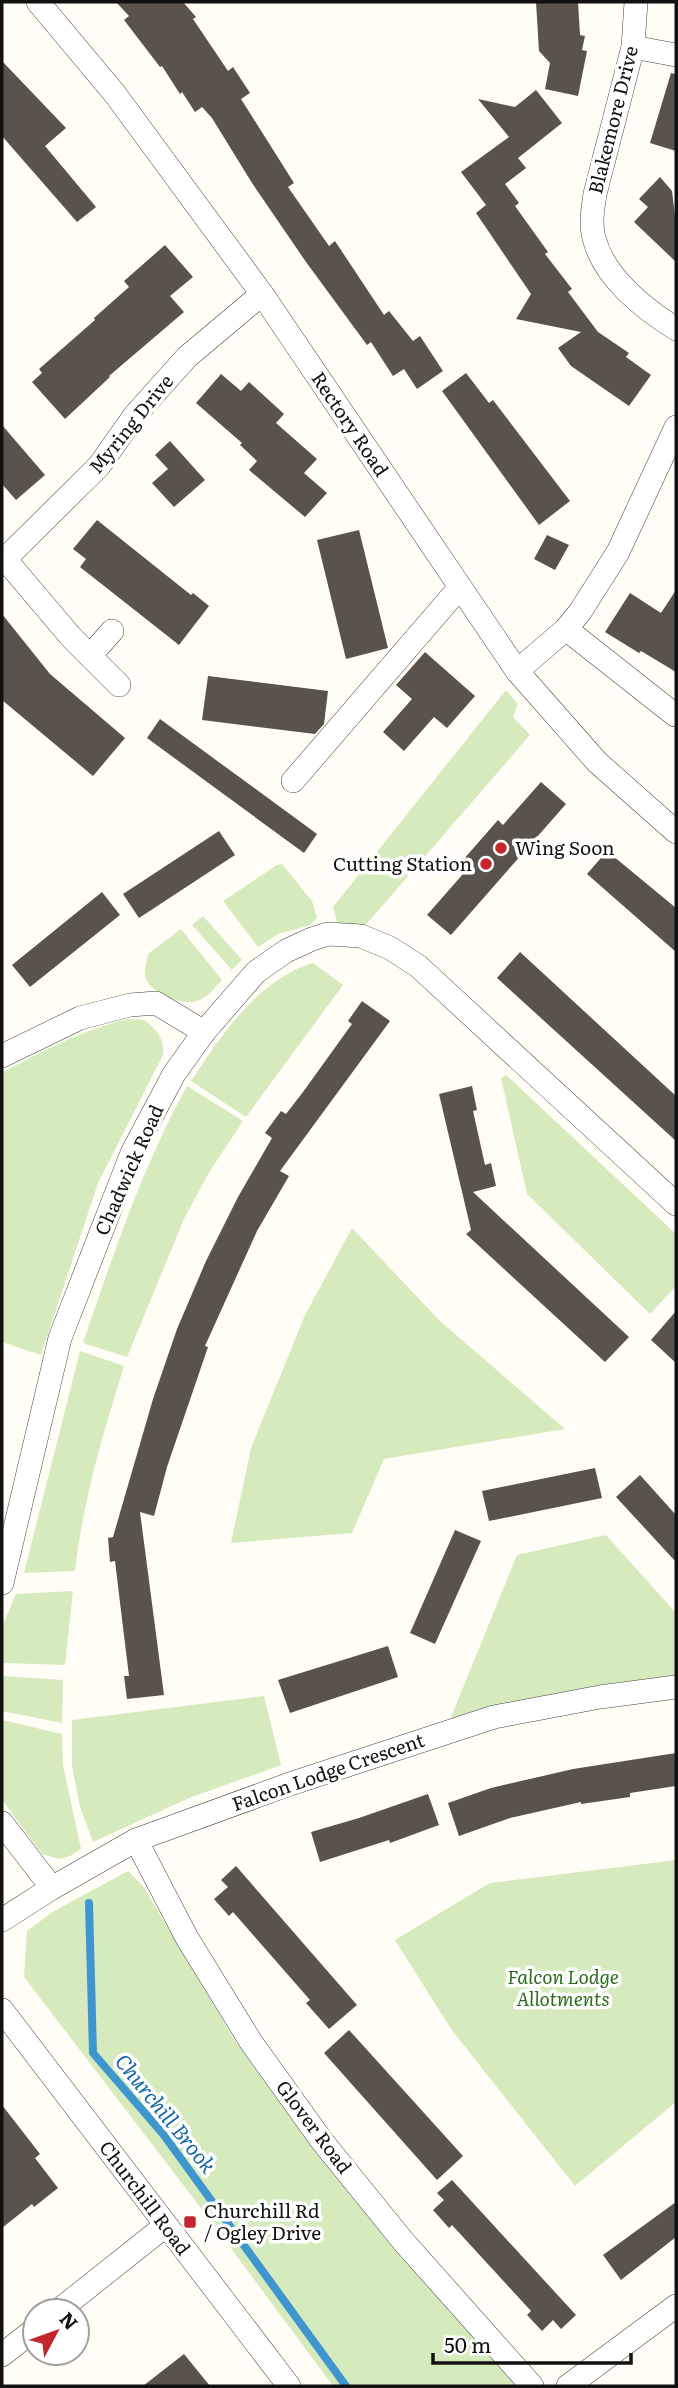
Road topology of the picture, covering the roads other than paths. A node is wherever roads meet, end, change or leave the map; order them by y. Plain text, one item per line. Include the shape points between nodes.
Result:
1 (38, 2) edge
2 (636, 2) edge
3 (633, 47) junction
4 (676, 55) edge
5 (261, 294) junction
6 (676, 329) edge
7 (676, 428) edge
8 (4, 557) edge
9 (460, 587) junction
10 (566, 629) junction
11 (112, 631) dead end
12 (90, 656) junction
13 (517, 671) junction
14 (119, 685) dead end
15 (675, 715) edge
16 (293, 781) dead end
17 (676, 832) edge
18 (204, 1032) junction
19 (2, 1056) edge
20 (676, 1204) edge
21 (2, 1583) edge
22 (676, 1687) edge
23 (2, 1823) edge
24 (136, 1839) junction
25 (52, 1888) junction
26 (2, 1920) edge
27 (2, 2010) edge
28 (165, 2226) junction
29 (76, 2297) edge
30 (676, 2306) edge
31 (21, 2340) edge
32 (2, 2355) edge
33 (289, 2386) edge
34 (532, 2386) edge
35 (568, 2386) edge

1 - 5 street, Rectory Road via 115,94
2 - 3 street, Blakemore Drive
3 - 4 street
3 - 6 street, Blakemore Drive via 595,194 594,238 619,281 646,310
5 - 8 street, Myring Drive via 187,357 135,415 99,466
5 - 9 street, Rectory Road
7 - 10 street via 618,552
8 - 12 street, Myring Drive
9 - 13 street, Rectory Road
9 - 16 street
10 - 13 street
10 - 15 street
11 - 12 street
12 - 14 street, Myring Drive
13 - 17 street, Rectory Road via 597,762
18 - 19 street via 156,1003 130,1005 80,1018
18 - 20 street, Chadwick Road via 268,962 328,934 361,936 418,966
18 - 21 street, Chadwick Road via 174,1074 132,1153 60,1338
22 - 24 street, Falcon Lodge Crescent via 495,1717
23 - 25 street
24 - 25 street, Falcon Lodge Crescent
24 - 34 street, Glover Road via 187,1938 251,2042 322,2141 403,2241
25 - 26 street, Falcon Lodge Crescent
27 - 28 street, Churchill Road
28 - 29 street
28 - 33 street, Churchill Road
30 - 35 street
31 - 32 street

